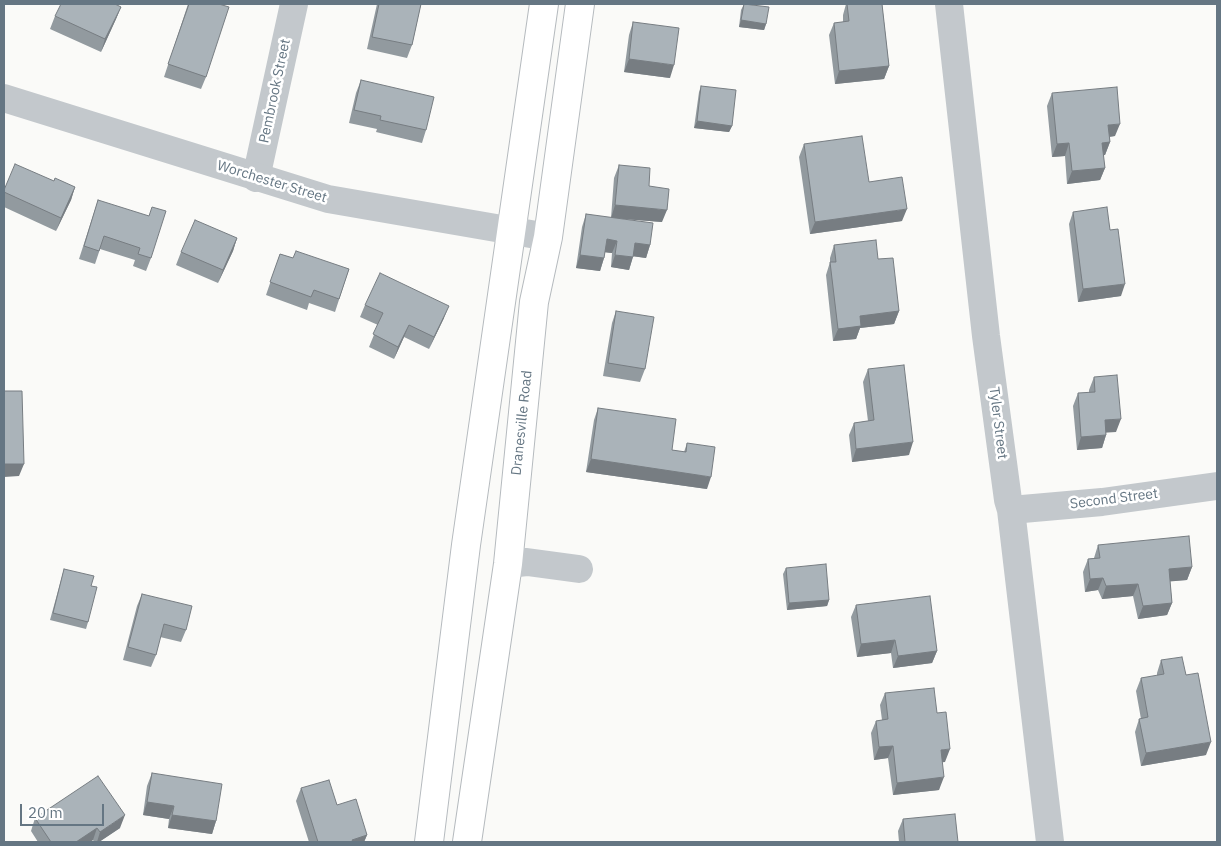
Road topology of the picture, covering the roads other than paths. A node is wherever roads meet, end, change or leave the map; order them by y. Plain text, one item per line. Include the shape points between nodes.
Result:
1 (294, 4) edge
2 (544, 4) edge
3 (580, 4) edge
4 (949, 4) edge
5 (4, 98) edge
6 (256, 178) junction
7 (512, 231) junction
8 (548, 237) junction
9 (1217, 486) edge
10 (1012, 510) junction
11 (508, 564) junction
12 (579, 569) dead end
13 (429, 842) edge
14 (467, 842) edge
15 (1050, 842) edge

1 - 6 street, Pembrook Street
2 - 7 main road
3 - 8 main road, Dranesville Road
4 - 10 street, Tyler Street via 986,336
5 - 6 street, Worchester Street
6 - 7 street, Worchester Street via 328,199
7 - 8 street, Worchester Street
7 - 13 main road via 466,545
8 - 11 main road, Dranesville Road via 534,302
9 - 10 street, Second Street via 1102,502
10 - 15 street, Tyler Street
11 - 12 street via 528,562
11 - 14 main road, Dranesville Road

